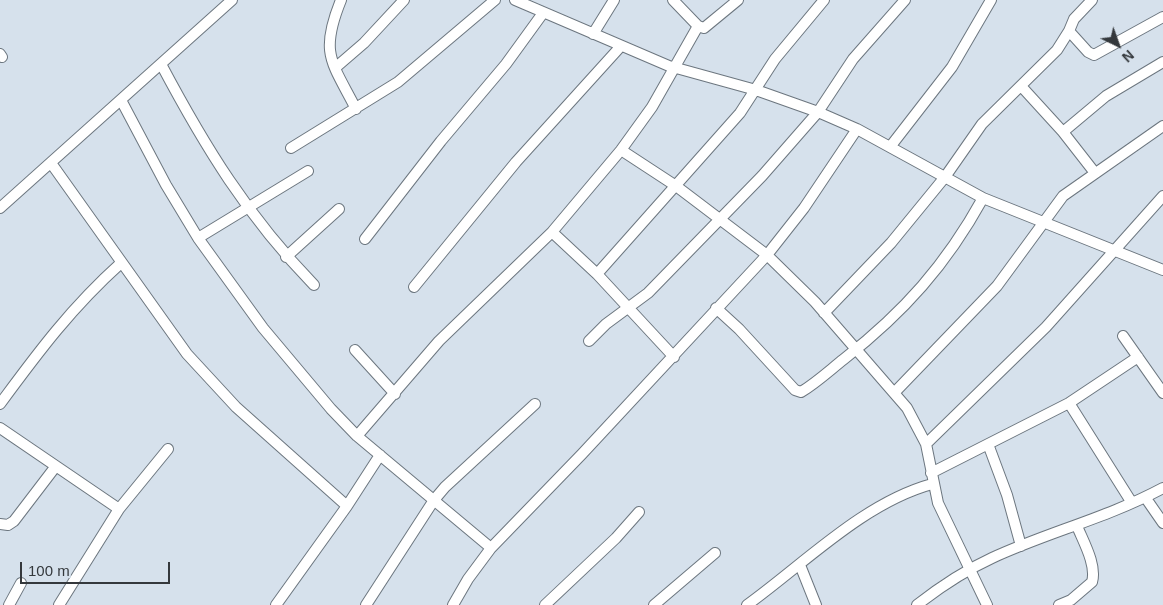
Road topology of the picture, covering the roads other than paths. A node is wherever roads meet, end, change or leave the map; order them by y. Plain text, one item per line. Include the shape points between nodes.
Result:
1 (232, 0) edge
2 (341, 0) edge
3 (404, 0) edge
4 (495, 0) edge
5 (515, 0) edge
6 (614, 0) edge
7 (673, 0) edge
8 (738, 0) edge
9 (824, 0) edge
10 (905, 0) edge
11 (991, 0) edge
12 (1092, 0) edge
13 (544, 12) junction
14 (1163, 17) edge
15 (698, 26) junction
16 (1070, 31) junction
17 (593, 34) junction
18 (621, 46) junction
19 (1163, 62) edge
20 (161, 64) junction
21 (335, 68) junction
22 (674, 68) junction
23 (1021, 86) junction
24 (756, 90) junction
25 (121, 100) junction
26 (356, 109) junction
27 (818, 112) junction
28 (1163, 126) edge
29 (857, 129) junction
30 (1063, 132) junction
31 (890, 147) junction
32 (291, 148) dead end
33 (621, 150) junction
34 (51, 163) junction
35 (308, 171) dead end
36 (1095, 173) junction
37 (945, 177) junction
38 (676, 186) junction
39 (1163, 196) edge
40 (983, 198) junction
41 (0, 208) edge
42 (249, 208) junction
43 (339, 209) dead end
44 (719, 218) junction
45 (1043, 222) junction
46 (552, 232) junction
47 (198, 238) junction
48 (365, 239) dead end
49 (1115, 251) junction
50 (767, 255) junction
51 (286, 257) junction
52 (121, 263) junction
53 (1163, 270) edge
54 (597, 274) junction
55 (314, 285) dead end
56 (414, 287) dead end
57 (716, 308) junction
58 (629, 309) junction
59 (824, 313) junction
60 (1123, 336) dead end
61 (589, 341) dead end
62 (857, 349) junction
63 (355, 350) dead end
64 (1138, 356) junction
65 (674, 357) junction
66 (894, 393) junction
67 (1163, 393) edge
68 (395, 394) junction
69 (1069, 403) junction
70 (0, 404) edge
71 (535, 404) dead end
72 (0, 428) edge
73 (357, 436) junction
74 (926, 444) junction
75 (988, 444) junction
76 (168, 449) dead end
77 (380, 455) junction
78 (56, 466) junction
79 (931, 473) junction
80 (932, 484) junction
81 (1163, 488) edge
82 (1146, 498) junction
83 (434, 500) junction
84 (1132, 504) junction
85 (348, 506) junction
86 (119, 509) junction
87 (639, 512) dead end
88 (1163, 523) edge
89 (0, 524) edge
90 (1078, 526) junction
91 (1021, 546) junction
92 (491, 548) junction
93 (715, 554) dead end
94 (800, 564) junction
95 (969, 570) junction
96 (21, 583) dead end
97 (9, 605) edge
98 (59, 605) edge
99 (276, 605) edge
100 (366, 605) edge
101 (454, 605) edge
102 (545, 605) edge
103 (654, 605) edge
104 (747, 605) edge
105 (816, 605) edge
106 (918, 605) edge
107 (987, 605) edge
108 (1059, 605) edge

1 - 20 street
2 - 21 street via 328,46
3 - 21 street via 364,43
4 - 26 street via 398,82
5 - 13 street
6 - 17 street
7 - 15 street
8 - 15 street via 707,28
9 - 24 street via 775,59
10 - 27 street via 853,58
11 - 31 street via 952,67
12 - 16 street via 1074,19
13 - 17 street
13 - 48 street
14 - 16 street via 1094,55
15 - 22 street
16 - 23 street
17 - 18 street
18 - 22 street
18 - 56 street via 516,162
19 - 30 street via 1106,96
20 - 25 street
20 - 42 street via 195,128
21 - 26 street
22 - 24 street
22 - 33 street via 652,107
23 - 30 street
23 - 37 street via 982,124
24 - 27 street
24 - 38 street
25 - 34 street
25 - 47 street
26 - 32 street
27 - 29 street
27 - 44 street via 762,176
28 - 36 street
29 - 31 street
29 - 50 street via 804,208
30 - 36 street
31 - 37 street
33 - 38 street
33 - 46 street
34 - 41 street
34 - 52 street
35 - 42 street
36 - 45 street via 1063,196
37 - 40 street
37 - 59 street via 891,243
38 - 44 street
38 - 54 street
39 - 49 street
40 - 45 street
40 - 62 street via 928,279 902,309
42 - 47 street
42 - 51 street
43 - 51 street
44 - 50 street
44 - 58 street
45 - 49 street
45 - 66 street via 997,286
46 - 54 street
46 - 68 street via 438,341
47 - 73 street via 263,328
49 - 53 street
49 - 74 street via 1046,327
50 - 57 street
50 - 59 street
51 - 55 street
52 - 70 street via 87,293
52 - 85 street via 211,383
54 - 58 street
57 - 62 street via 799,392
57 - 65 street
58 - 61 street via 606,324
58 - 65 street
59 - 62 street
60 - 64 street
62 - 66 street
63 - 68 street
64 - 67 street
64 - 69 street
65 - 92 street
66 - 74 street via 907,408
68 - 73 street
69 - 75 street
69 - 84 street
71 - 83 street
72 - 78 street
73 - 77 street
74 - 79 street
75 - 79 street
75 - 91 street
76 - 86 street
77 - 83 street
77 - 85 street
78 - 86 street
78 - 89 street via 14,521 8,525
79 - 80 street
80 - 94 street via 898,496
80 - 95 street via 948,528
81 - 82 street
82 - 84 street
82 - 88 street
83 - 92 street
83 - 100 street
84 - 90 street
85 - 99 street
86 - 98 street
87 - 102 street
90 - 91 street
90 - 108 street via 1094,577 1071,600
91 - 95 street
92 - 101 street
93 - 103 street
94 - 104 street
94 - 105 street
95 - 106 street
95 - 107 street
96 - 97 street

